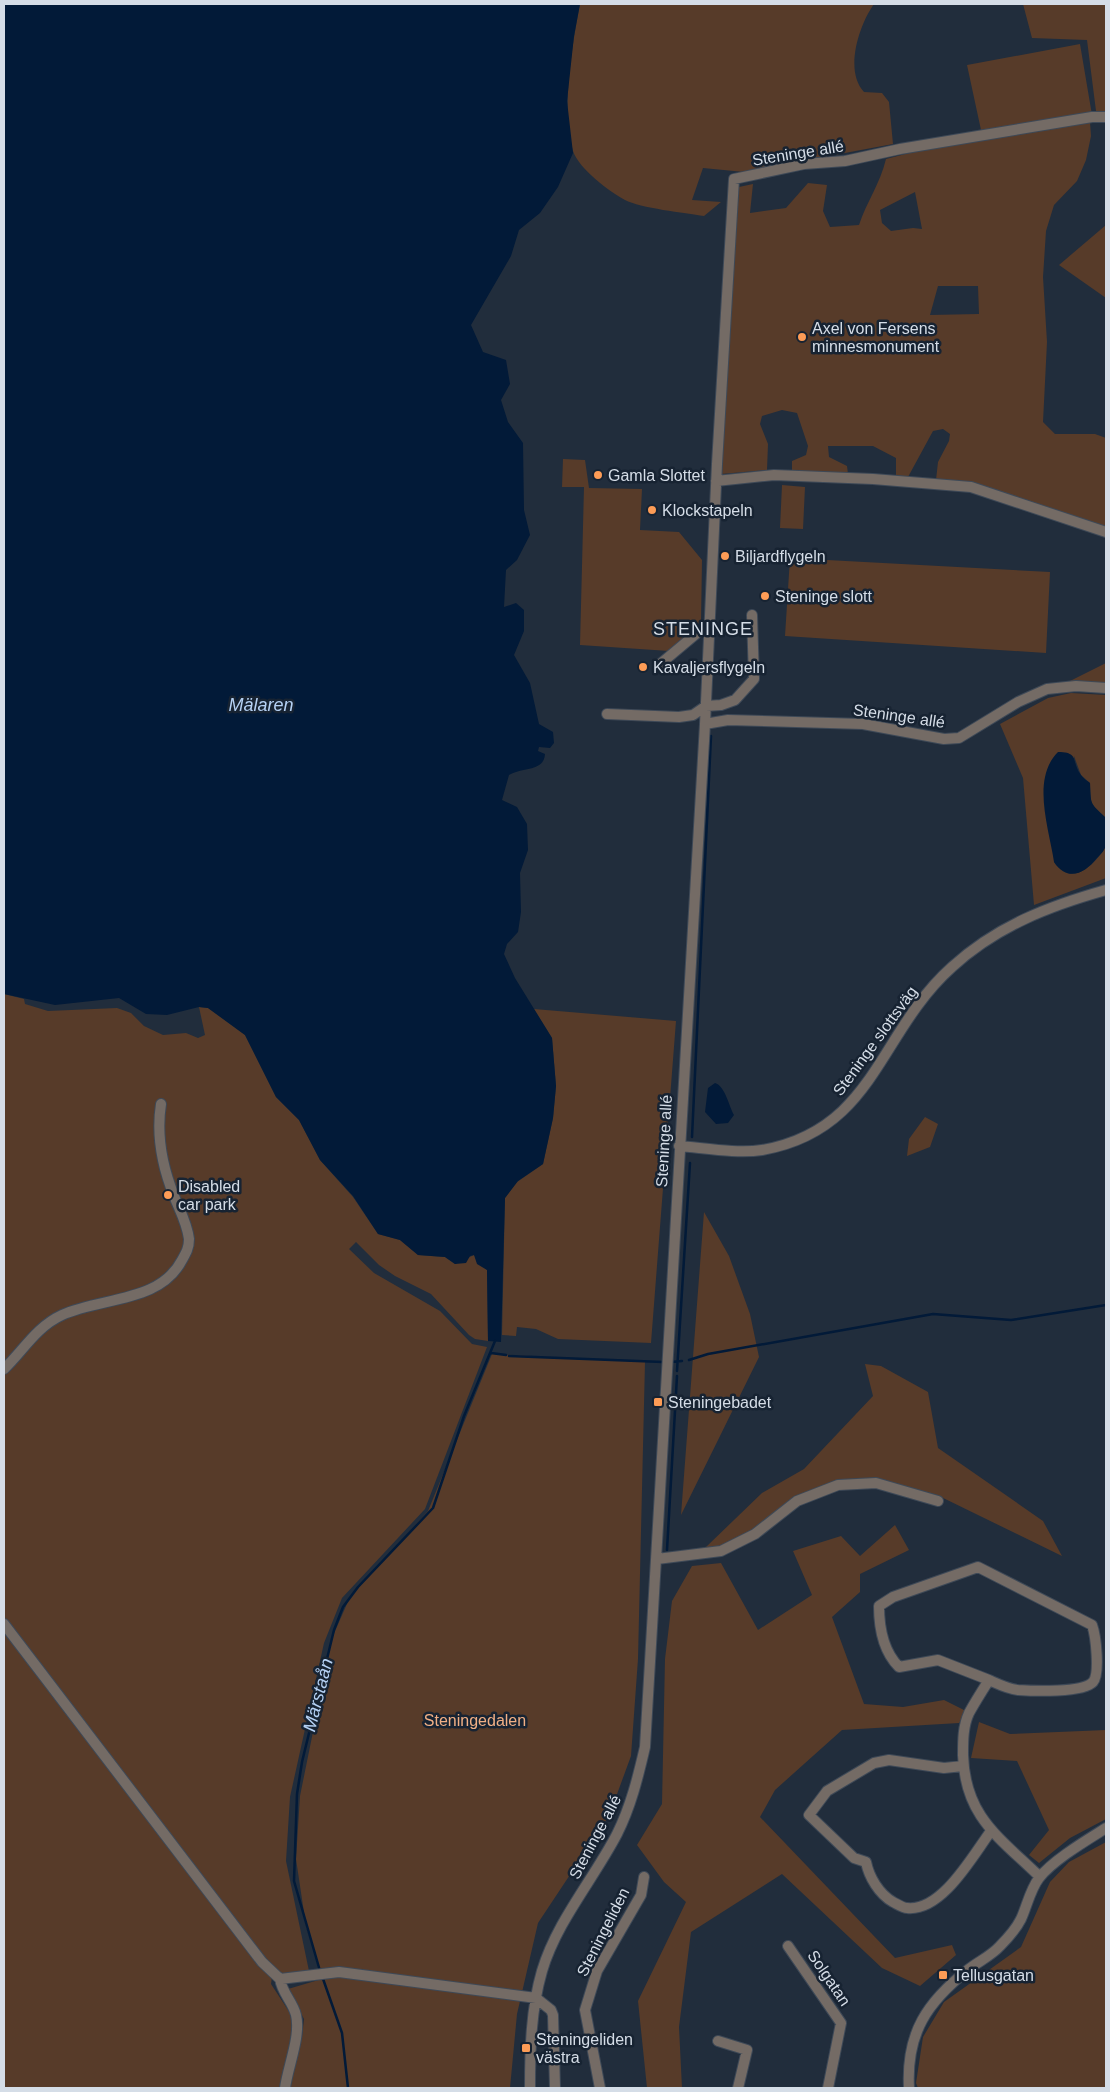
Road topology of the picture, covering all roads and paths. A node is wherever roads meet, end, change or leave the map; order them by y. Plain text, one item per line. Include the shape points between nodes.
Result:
1 (1106, 117) edge
2 (716, 481) junction
3 (1106, 532) edge
4 (752, 615) dead end
5 (709, 623) junction
6 (659, 665) dead end
7 (1106, 688) edge
8 (706, 706) junction
9 (607, 714) dead end
10 (705, 724) junction
11 (1106, 890) edge
12 (161, 1104) dead end
13 (679, 1146) junction
14 (4, 1369) edge
15 (938, 1501) dead end
16 (656, 1559) junction
17 (4, 1624) edge
18 (989, 1680) junction
19 (964, 1766) junction
20 (1106, 1828) edge
21 (991, 1831) junction
22 (644, 1877) dead end
23 (1040, 1877) junction
24 (788, 1946) dead end
25 (280, 1979) junction
26 (536, 1998) junction
27 (718, 2041) dead end
28 (285, 2088) edge
29 (530, 2088) edge
30 (555, 2088) edge
31 (600, 2088) edge
32 (738, 2088) edge
33 (828, 2088) edge
34 (909, 2088) edge

1 - 2 street, Steninge allé via 804,164 734,179
2 - 3 street via 774,475 971,487
2 - 5 street, Steninge allé
4 - 8 street via 754,679 735,700
5 - 6 street
5 - 8 street, Steninge allé
7 - 10 street, Steninge allé via 1076,686 1047,689 1018,702 959,738 944,739 863,724 728,720
8 - 9 street via 693,715 679,717
8 - 10 street, Steninge allé
10 - 13 street, Steninge allé
11 - 13 street, Steninge slottsväg via 1060,903 1021,919 984,940 921,1000 860,1094 835,1119 797,1141 760,1150
12 - 14 street via 158,1140 173,1195 188,1227 189,1246 179,1266 166,1281 144,1292 98,1302 61,1315 34,1334
13 - 16 street, Steninge allé
15 - 16 street via 876,1483 838,1485 797,1501 754,1534 721,1551
16 - 26 street, Steninge allé via 645,1747 635,1790 617,1834 556,1936
17 - 25 street via 262,1962
18 - 18 street via 938,1660 899,1667 888,1656 879,1606 894,1597 978,1567 1092,1625 1096,1678 1086,1687 1018,1690
18 - 19 street via 969,1714 963,1735
19 - 21 street via 964,1779 973,1806
19 - 21 street via 944,1768 889,1760 874,1763 828,1791 810,1815 854,1858 866,1862 869,1875 890,1900 907,1908 926,1906 940,1898
20 - 23 street via 1077,1846
21 - 23 street
22 - 31 street, Steningeliden via 640,1895 597,1971 586,2010
23 - 34 street via 1020,1921 998,1948 970,1968 933,2002 914,2033 908,2066
24 - 33 street, Solgatan via 841,2022
25 - 26 street via 331,1972
25 - 28 street via 281,1989 296,2012 299,2028
26 - 29 street, Steninge allé via 530,2045
26 - 30 street via 553,2015
27 - 32 street via 747,2050

